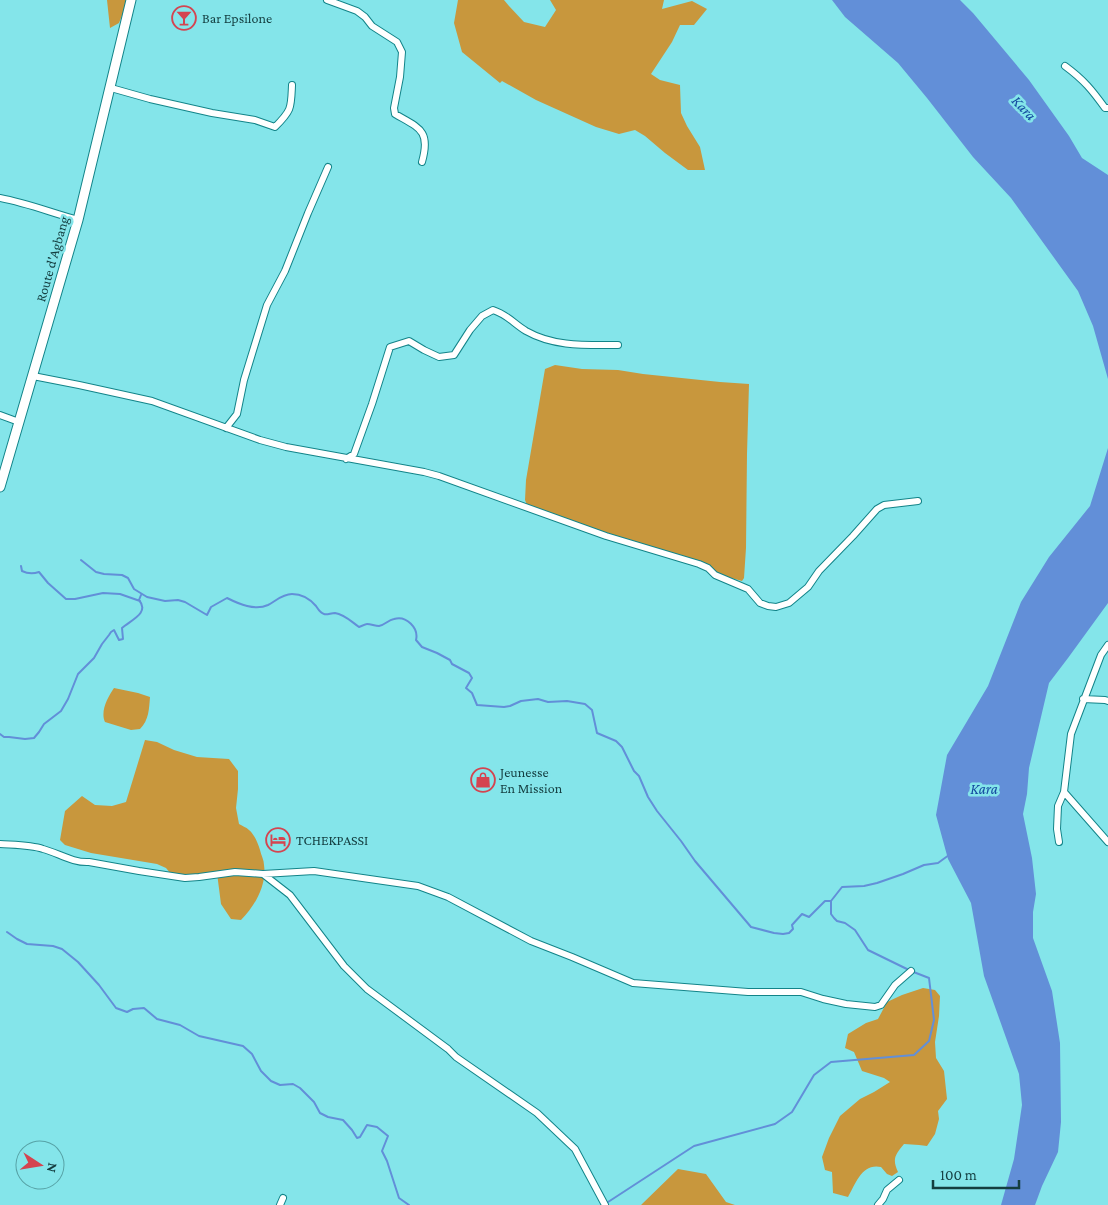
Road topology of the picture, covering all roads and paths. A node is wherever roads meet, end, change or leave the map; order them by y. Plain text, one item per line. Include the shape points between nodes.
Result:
1 (131, 0) edge
2 (328, 0) edge
3 (1065, 66) dead end
4 (292, 85) dead end
5 (111, 88) junction
6 (1108, 108) edge
7 (422, 162) dead end
8 (328, 167) dead end
9 (0, 198) edge
10 (78, 220) junction
11 (618, 345) dead end
12 (33, 376) junction
13 (0, 415) edge
14 (19, 422) junction
15 (226, 428) junction
16 (346, 459) junction
17 (0, 487) edge
18 (918, 501) dead end
19 (1108, 645) edge
20 (1083, 699) junction
21 (1108, 701) edge
22 (1064, 792) junction
23 (1059, 842) dead end
24 (1108, 842) edge
25 (0, 844) edge
26 (264, 874) junction
27 (911, 971) dead end
28 (899, 1180) dead end
29 (603, 1202) edge
30 (878, 1205) edge

1 - 5 main road, Route d'Agbang
2 - 7 street via 357,11 372,26 397,42 402,52 395,114 422,132 426,140
3 - 6 street via 1084,81
4 - 5 street via 291,106 275,127
5 - 10 main road, Route d'Agbang
8 - 15 street via 285,271 267,305 237,414
9 - 10 street
10 - 12 main road, Route d'Agbang
11 - 16 street via 545,340 493,310 482,316 454,355 439,357 409,341 390,347 354,454
12 - 14 main road, Route d'Agbang
12 - 15 street via 152,401
13 - 14 street
14 - 17 main road, Route d'Agbang
15 - 16 street via 286,448
16 - 18 street via 439,476 606,536 699,564 715,575 748,589 760,603 768,606 789,603 808,587 878,509 884,505
19 - 20 street
20 - 21 street
20 - 22 street via 1071,734
22 - 23 street via 1058,806
22 - 24 street
25 - 26 street via 42,848 84,862 185,878 235,872
26 - 27 street via 314,871 418,886 448,897 531,941 633,983 748,992 801,992 838,1003 874,1007 881,1005 895,985
26 - 29 street via 290,895 344,966 366,989 537,1113 576,1149
28 - 30 street via 887,1190

